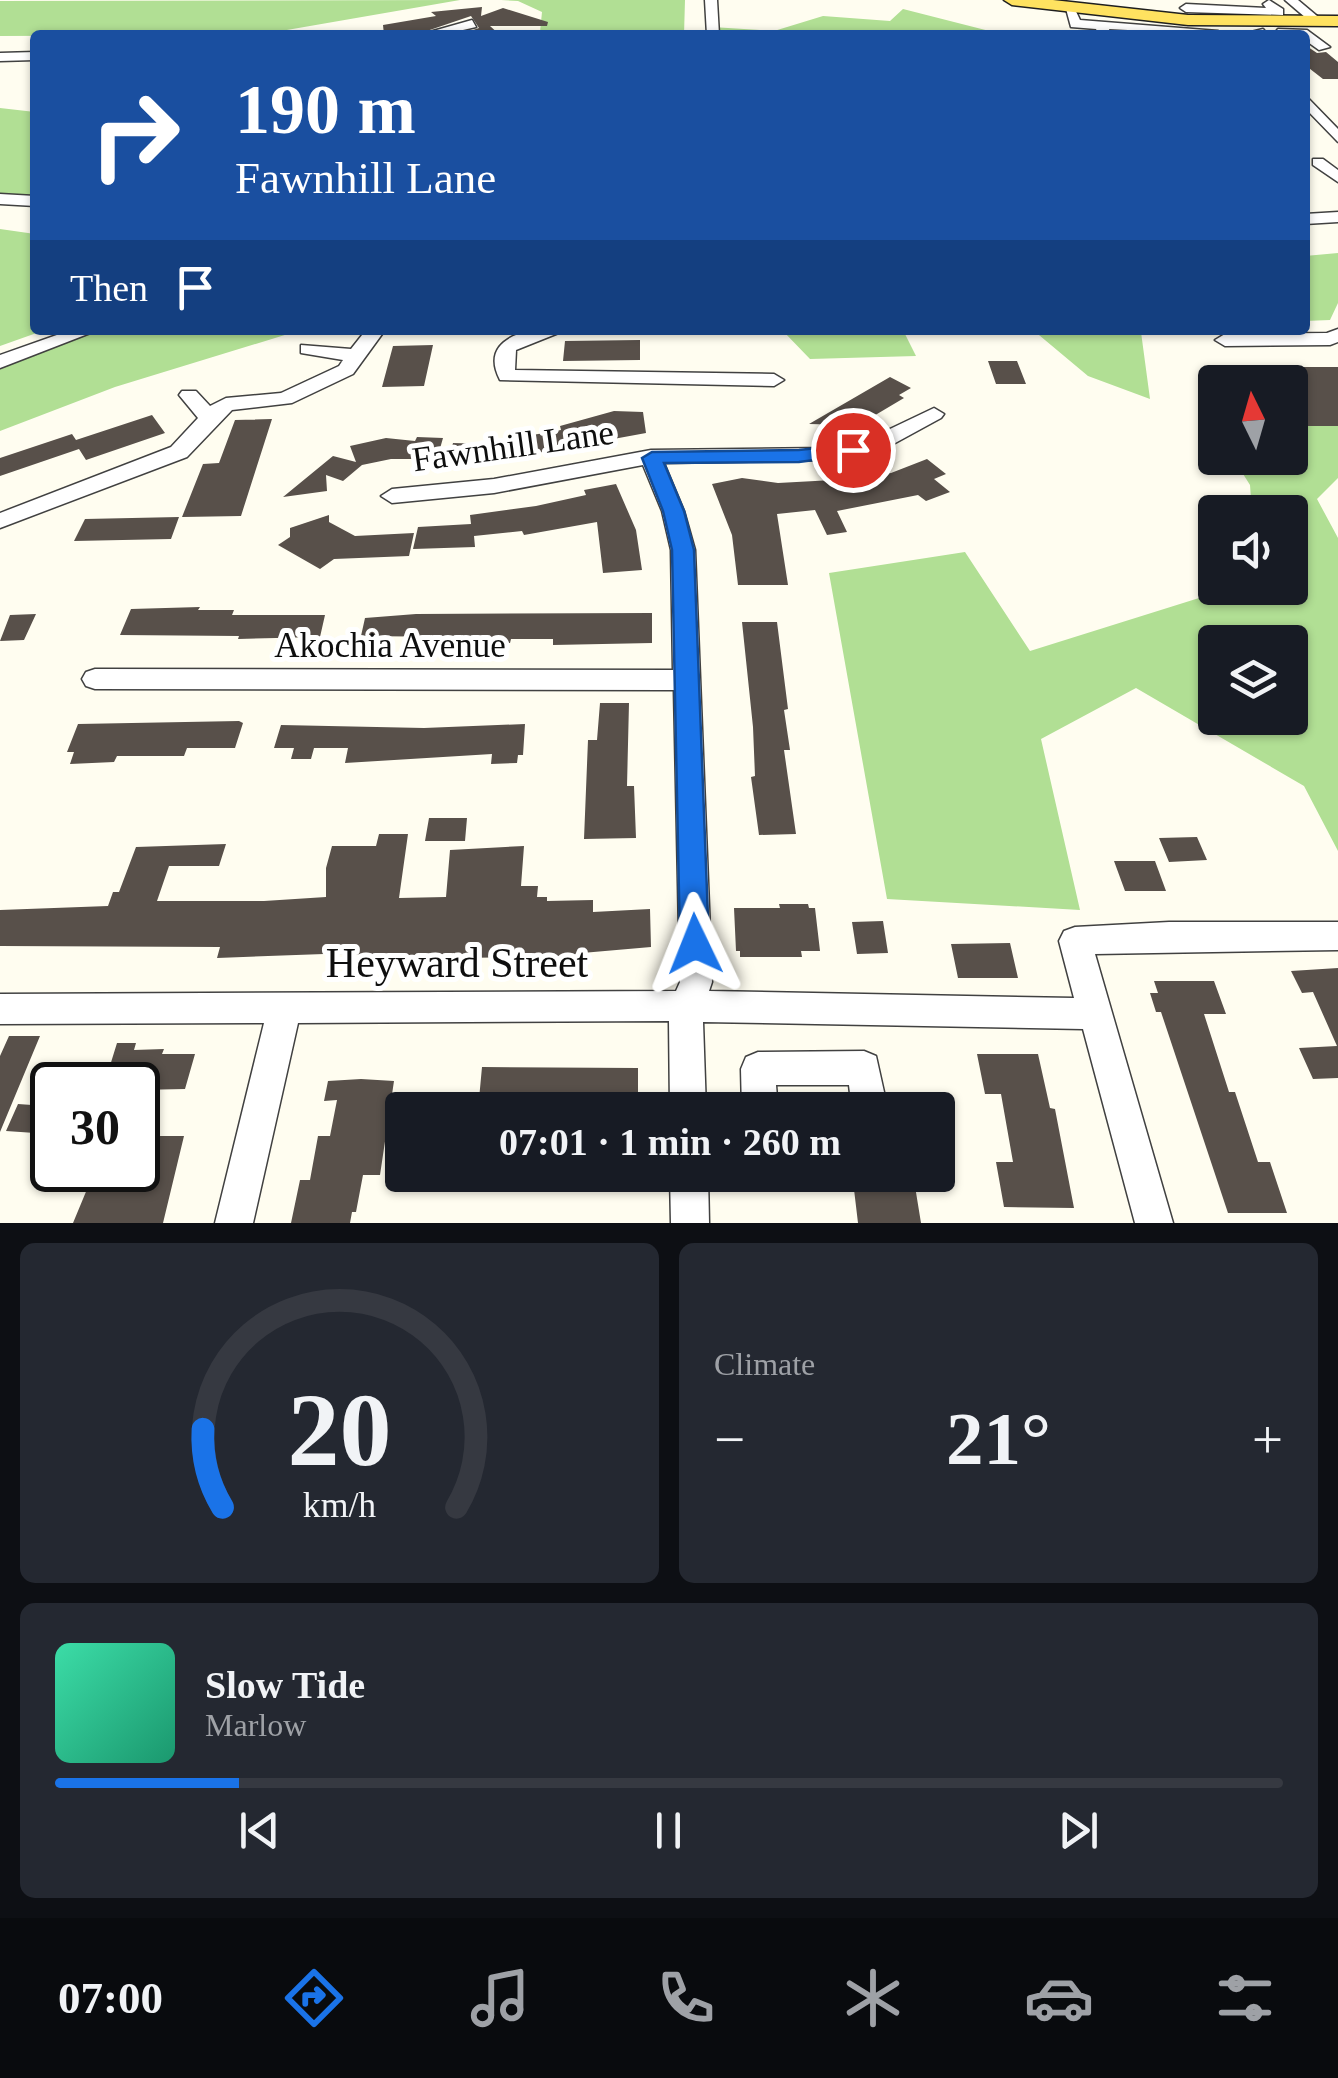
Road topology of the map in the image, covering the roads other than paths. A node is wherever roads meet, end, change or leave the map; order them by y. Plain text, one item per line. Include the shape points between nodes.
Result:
1 (711, 0) edge
2 (1012, 0) edge
3 (1293, 1) edge
4 (1270, 2) edge
5 (1069, 8) junction
6 (1186, 8) dead end
7 (472, 24) dead end
8 (1285, 27) edge
9 (446, 30) edge
10 (714, 30) edge
11 (1103, 30) edge
12 (30, 56) edge
13 (0, 57) edge
14 (1310, 105) edge
15 (1338, 138) edge
16 (1318, 162) dead end
17 (1338, 177) edge
18 (0, 199) edge
19 (30, 201) edge
20 (1338, 217) edge
21 (1310, 219) edge
22 (75, 335) edge
23 (372, 335) edge
24 (537, 335) edge
25 (1338, 335) edge
26 (1225, 340) dead end
27 (308, 349) dead end
28 (356, 356) junction
29 (0, 362) edge
30 (774, 380) dead end
31 (189, 395) dead end
32 (934, 414) dead end
33 (208, 417) junction
34 (652, 458) junction
35 (392, 496) dead end
36 (0, 521) edge
37 (95, 679) dead end
38 (686, 680) junction
39 (1338, 936) edge
40 (686, 1006) junction
41 (0, 1008) edge
42 (284, 1009) junction
43 (1095, 1014) junction
44 (688, 1092) edge
45 (759, 1092) edge
46 (867, 1092) edge
47 (690, 1192) edge
48 (234, 1223) edge
49 (690, 1223) edge
50 (1154, 1223) edge

1 - 10 street
2 - 5 main road
3 - 4 street
3 - 8 street
4 - 8 street
5 - 8 main road
5 - 11 street via 1075,24
6 - 8 street
7 - 9 street
12 - 13 street
14 - 15 street
16 - 17 street
18 - 19 street
20 - 21 street
22 - 29 street
23 - 28 street
24 - 30 street via 504,350 507,376
25 - 26 street
27 - 28 street
28 - 33 street via 346,370 285,399 234,401
31 - 33 street
32 - 34 street, Fawnhill Lane via 900,435 853,450
33 - 36 street via 178,452
34 - 35 street, Fawnhill Lane
34 - 38 street via 683,550
37 - 38 street, Akochia Avenue
38 - 40 street via 696,982
39 - 43 street via 1075,941
40 - 42 street, Heyward Street
40 - 43 street, Heyward Street
40 - 44 street
41 - 42 street, Heyward Street
42 - 48 street
43 - 50 street
45 - 46 street via 758,1069 864,1068
47 - 49 street

